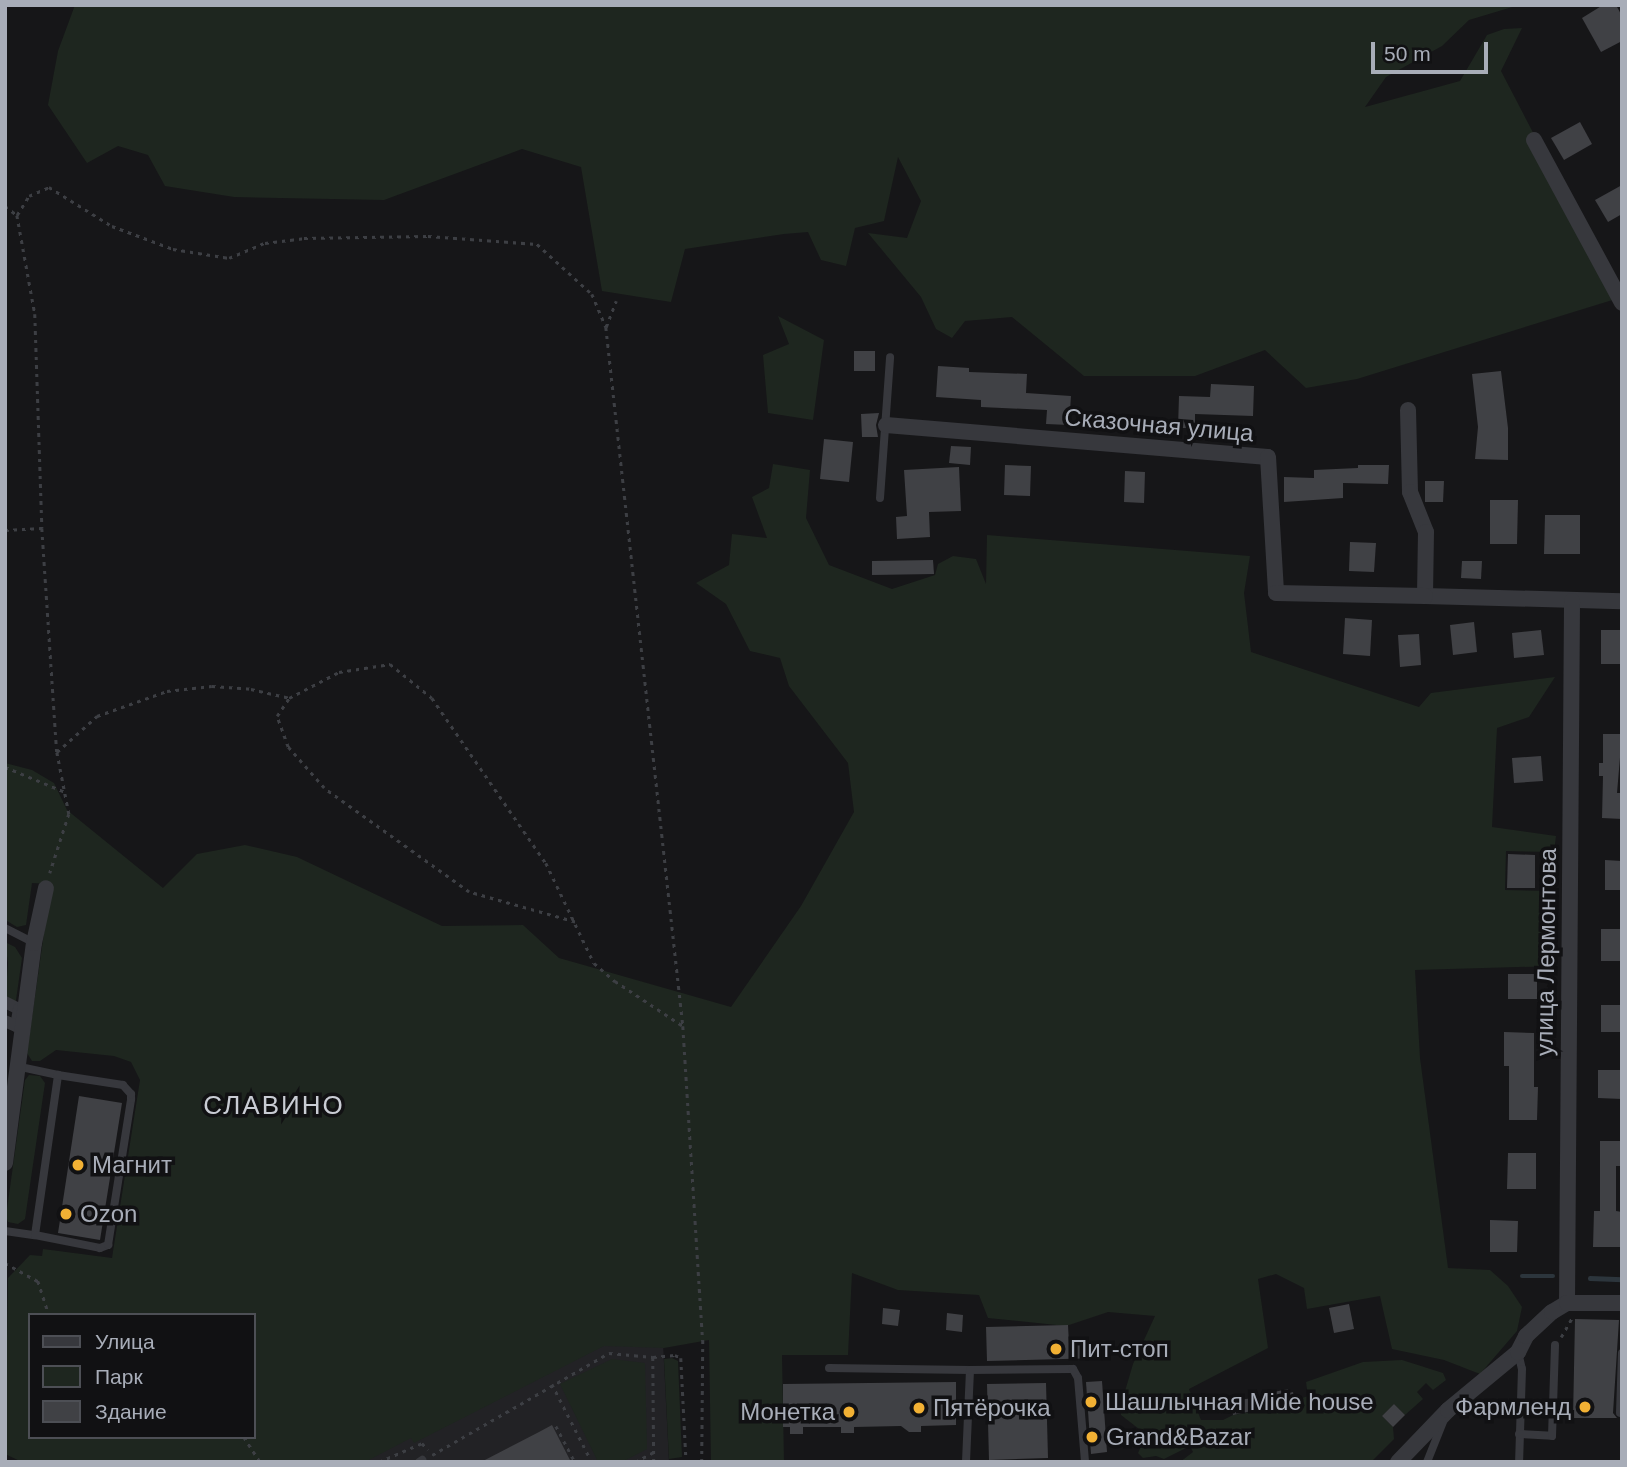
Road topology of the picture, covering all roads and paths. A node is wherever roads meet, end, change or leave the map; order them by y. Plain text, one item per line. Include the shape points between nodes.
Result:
1 (1534, 140) dead end
2 (5, 206) edge
3 (17, 215) junction
4 (616, 301) dead end
5 (1622, 303) edge
6 (606, 327) junction
7 (890, 357) dead end
8 (1408, 410) dead end
9 (886, 425) junction
10 (880, 498) dead end
11 (43, 528) junction
12 (5, 530) edge
13 (1425, 596) junction
14 (1572, 601) junction
15 (1622, 601) edge
16 (289, 698) junction
17 (57, 752) junction
18 (5, 767) edge
19 (65, 792) junction
20 (46, 888) joint
21 (575, 922) junction
22 (5, 928) edge
23 (34, 943) junction
24 (5, 1002) edge
25 (5, 1021) edge
26 (684, 1026) junction
27 (19, 1067) junction
28 (58, 1074) junction
29 (8, 1126) edge
30 (5, 1163) edge
31 (5, 1231) edge
32 (35, 1236) junction
33 (5, 1263) edge
34 (1622, 1303) edge
35 (1570, 1309) junction
36 (48, 1313) edge
37 (1555, 1345) joint
38 (1518, 1352) junction
39 (1622, 1353) edge
40 (653, 1357) junction
41 (829, 1368) dead end
42 (970, 1370) junction
43 (551, 1383) junction
44 (1448, 1410) junction
45 (1620, 1413) edge
46 (556, 1426) dead end
47 (1519, 1434) junction
48 (245, 1439) edge
49 (654, 1452) junction
50 (433, 1455) junction
51 (686, 1457) dead end
52 (421, 1461) edge
53 (260, 1462) edge
54 (380, 1462) edge
55 (575, 1462) edge
56 (592, 1462) edge
57 (635, 1462) edge
58 (654, 1462) edge
59 (702, 1462) edge
60 (966, 1462) edge
61 (1084, 1462) edge
62 (1398, 1462) edge
63 (1427, 1462) edge
64 (1519, 1462) edge

1 - 5 street
2 - 3 path
3 - 6 path via 29,195 49,187 112,226 173,249 229,258 265,243 304,238 428,236 537,244 592,294
3 - 11 path via 35,314
4 - 6 path
6 - 26 path
7 - 9 lane
8 - 13 street via 1410,492 1426,532
9 - 10 lane
9 - 13 street, Сказочная улица via 1268,457 1276,593
11 - 12 path
11 - 17 path
13 - 14 street, Сказочная улица
14 - 15 street, Сказочная улица
14 - 35 street, улица Лермонтова
16 - 17 path via 212,686 167,691 97,716
16 - 21 path via 277,716 288,747 324,788 469,892
16 - 21 path via 339,672 390,664 432,698 546,863
17 - 19 path
18 - 19 path
19 - 20 path via 69,814
20 - 23 street
21 - 26 path via 594,963
22 - 23 lane
23 - 27 street
24 - 25 street via 19,1009 16,1027
26 - 59 path via 703,1340
27 - 28 lane
27 - 29 street
28 - 32 lane
28 - 32 lane via 123,1085 131,1099 108,1245 100,1248
29 - 30 street
31 - 32 lane
33 - 36 path via 38,1281
34 - 35 street
35 - 37 path
35 - 38 street via 1536,1325
37 - 47 lane via 1552,1436
38 - 44 street
38 - 47 lane via 1522,1368
39 - 45 lane
40 - 43 path via 608,1353
40 - 49 path
40 - 51 path via 675,1355 681,1359
41 - 42 lane
42 - 60 lane
42 - 61 lane via 1073,1369 1078,1378
43 - 50 path
43 - 56 path
44 - 62 street
44 - 63 lane
46 - 55 path
47 - 64 lane
48 - 53 path
49 - 57 path
49 - 58 path
50 - 52 path
50 - 54 path via 422,1443

